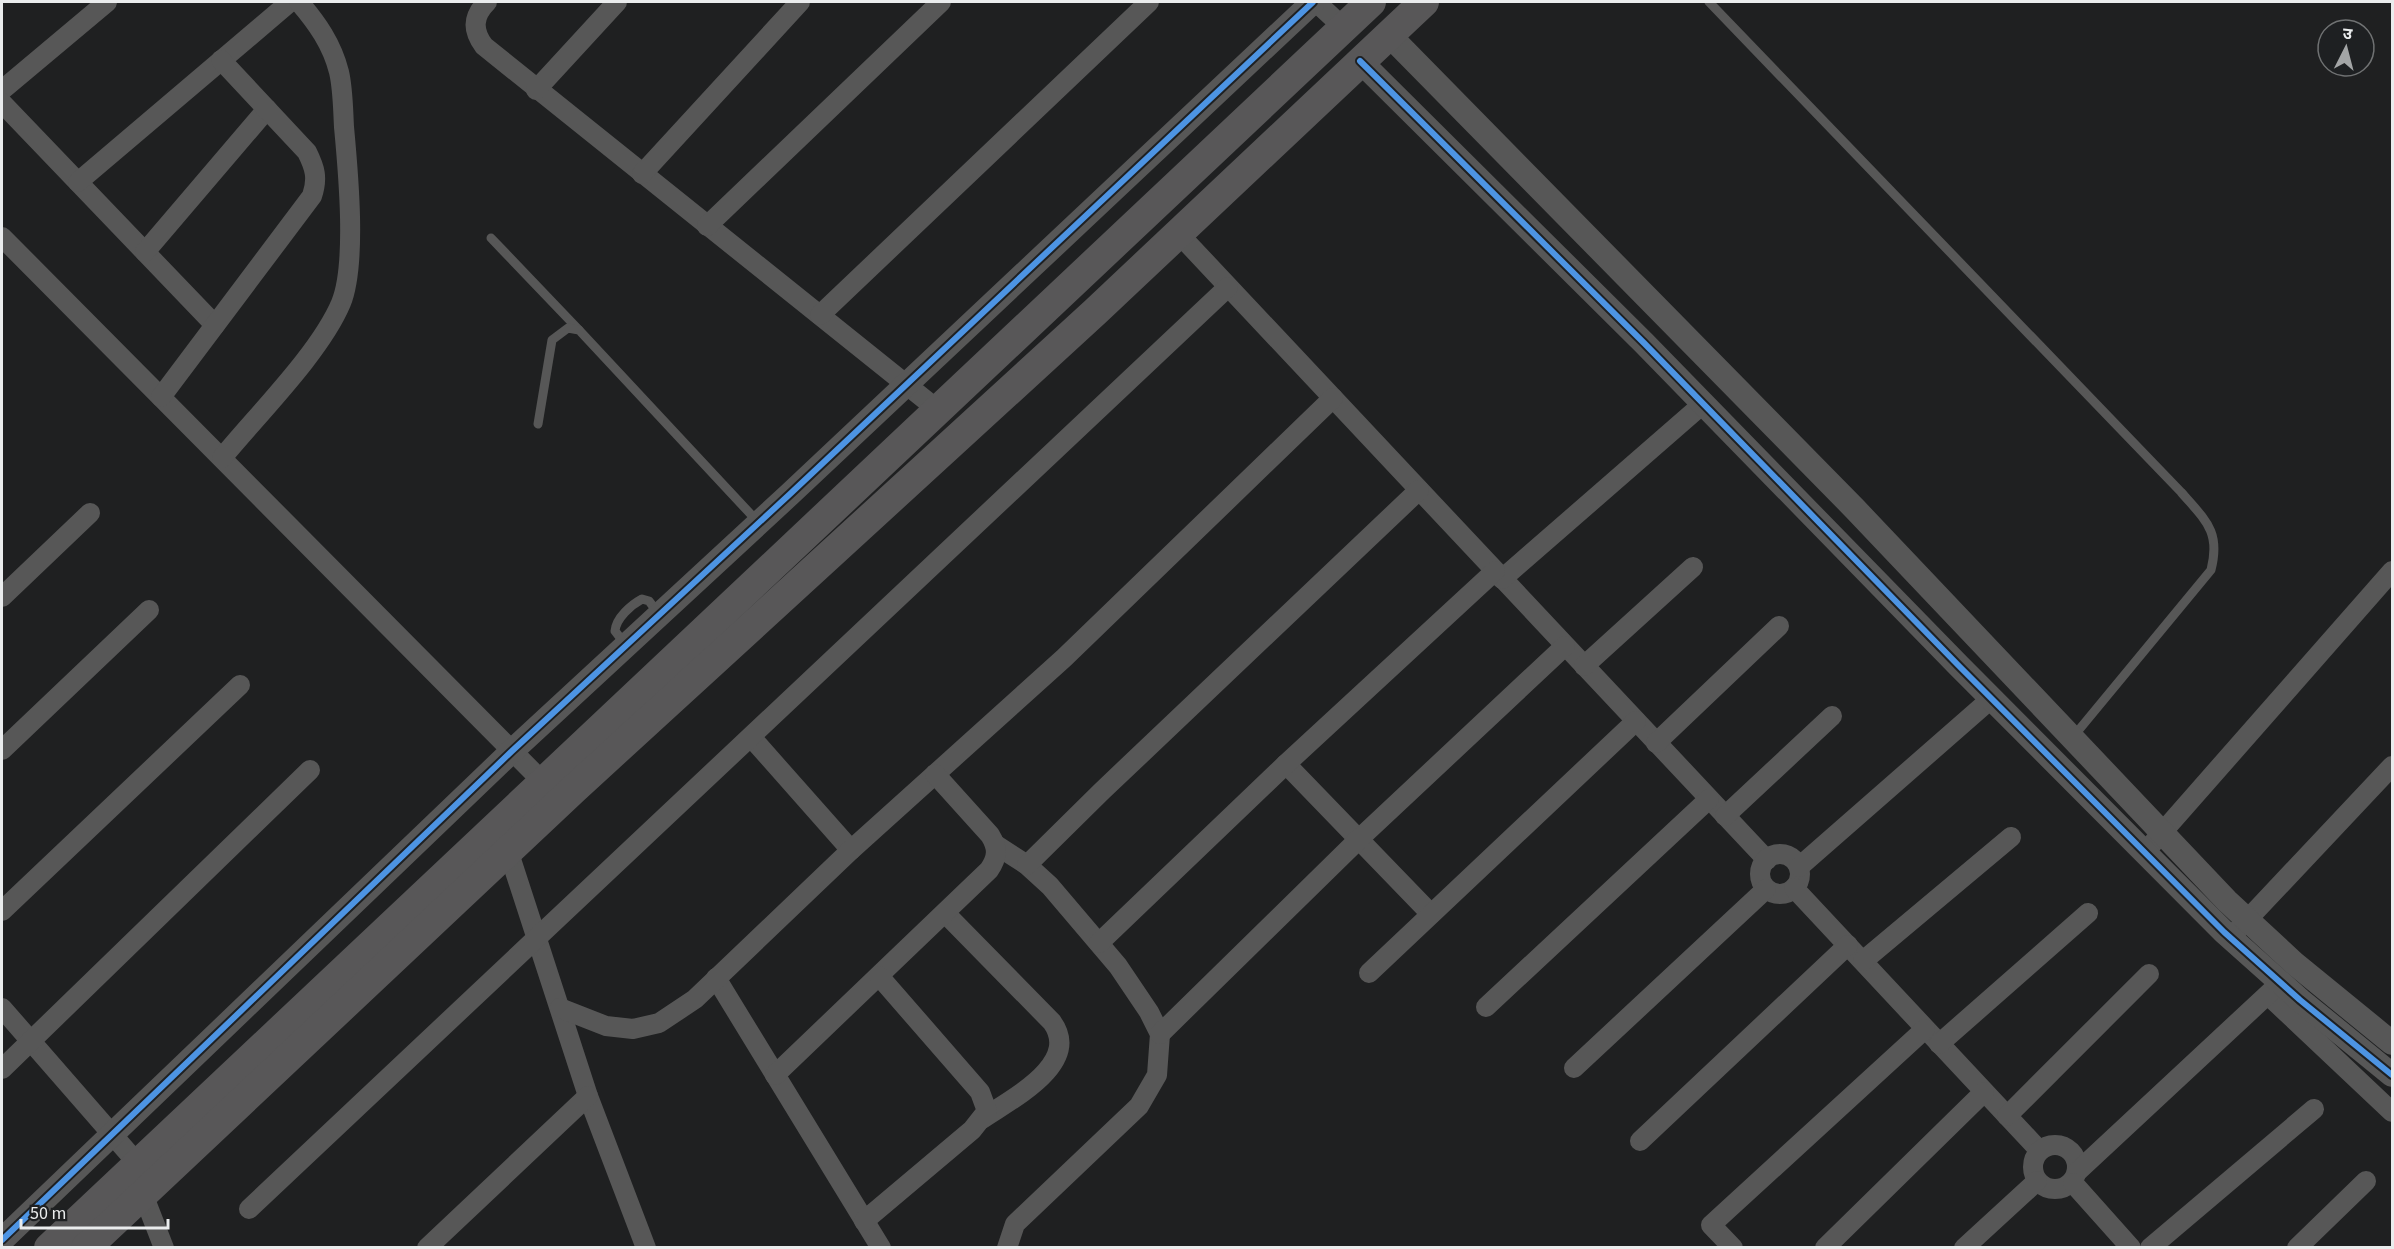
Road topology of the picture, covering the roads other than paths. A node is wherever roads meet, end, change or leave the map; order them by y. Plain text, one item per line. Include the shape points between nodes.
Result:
1 (107, 2) edge
2 (290, 2) edge
3 (299, 2) edge
4 (487, 2) edge
5 (617, 2) edge
6 (800, 2) edge
7 (941, 2) edge
8 (1149, 2) edge
9 (1315, 2) edge
10 (1424, 2) edge
11 (1716, 4) edge
12 (1356, 16) edge
13 (1375, 47) junction
14 (221, 60) junction
15 (6, 78) edge
16 (536, 90) junction
17 (2, 103) edge
18 (267, 109) junction
19 (642, 174) junction
20 (78, 183) junction
21 (707, 226) junction
22 (1178, 233) junction
23 (2, 237) edge
24 (491, 238) dead end
25 (145, 252) junction
26 (1228, 287) junction
27 (820, 315) junction
28 (215, 325) junction
29 (579, 330) junction
30 (906, 385) junction
31 (161, 397) junction
32 (1333, 398) junction
33 (1704, 403) junction
34 (938, 410) junction
35 (538, 424) dead end
36 (222, 458) junction
37 (1419, 490) junction
38 (90, 513) dead end
39 (759, 523) junction
40 (1693, 567) dead end
41 (2392, 571) edge
42 (1498, 575) junction
43 (2, 597) edge
44 (149, 610) dead end
45 (1779, 626) dead end
46 (1565, 646) junction
47 (1584, 666) junction
48 (240, 685) dead end
49 (1992, 698) junction
50 (1832, 716) dead end
51 (1636, 721) junction
52 (752, 737) junction
53 (2072, 739) junction
54 (1656, 743) junction
55 (2, 750) edge
56 (512, 751) junction
57 (1286, 764) junction
58 (2392, 766) edge
59 (310, 770) dead end
60 (935, 774) junction
61 (543, 782) junction
62 (1709, 799) junction
63 (1725, 816) junction
64 (2160, 833) junction
65 (2011, 837) dead end
66 (1359, 839) junction
67 (996, 845) junction
68 (508, 850) junction
69 (851, 850) junction
70 (2145, 852) junction
71 (1767, 860) junction
72 (1027, 865) junction
73 (1799, 867) junction
74 (1794, 888) junction
75 (1766, 889) junction
76 (2, 911) edge
77 (945, 913) junction
78 (2088, 913) dead end
79 (1431, 914) junction
80 (2239, 929) junction
81 (538, 939) junction
82 (1099, 943) junction
83 (1848, 945) junction
84 (1863, 961) junction
85 (1369, 973) dead end
86 (2149, 974) dead end
87 (879, 976) junction
88 (716, 978) junction
89 (2274, 989) junction
90 (1486, 1007) dead end
91 (2, 1008) edge
92 (560, 1008) junction
93 (1925, 1029) junction
94 (1160, 1034) junction
95 (32, 1041) junction
96 (2392, 1043) edge
97 (1939, 1044) junction
98 (1574, 1068) dead end
99 (2, 1069) edge
100 (776, 1075) junction
101 (2392, 1075) edge
102 (1984, 1092) junction
103 (588, 1096) junction
104 (2314, 1109) dead end
105 (2392, 1112) edge
106 (2007, 1116) junction
107 (982, 1119) junction
108 (113, 1135) junction
109 (1640, 1141) dead end
110 (2039, 1150) junction
111 (138, 1164) junction
112 (2075, 1177) junction
113 (2037, 1181) junction
114 (2366, 1181) dead end
115 (143, 1194) junction
116 (249, 1209) dead end
117 (864, 1221) junction
118 (2, 1240) edge
119 (2124, 1245) edge
120 (49, 1248) edge
121 (86, 1248) edge
122 (164, 1248) edge
123 (427, 1248) edge
124 (646, 1248) edge
125 (880, 1248) edge
126 (1007, 1248) edge
127 (1733, 1248) edge
128 (1825, 1248) edge
129 (1964, 1248) edge
130 (2150, 1248) edge
131 (2297, 1248) edge

1 - 15 street
2 - 14 street
3 - 36 street via 330,46 339,74 347,166 346,287 333,318 314,347
4 - 16 street via 475,20 475,34 483,46
5 - 16 street
6 - 19 street
7 - 21 street
8 - 27 street
9 - 12 street
9 - 30 street
10 - 13 main road
11 - 53 lane via 2172,484 2214,533 2216,550 2211,570
12 - 13 main road
12 - 34 main road
13 - 22 main road
13 - 33 street
13 - 53 street via 1855,509
14 - 18 street
14 - 20 street
16 - 19 street
17 - 20 street
18 - 25 street
18 - 28 street via 307,152 317,181 312,196
19 - 21 street
20 - 25 street
21 - 27 street
22 - 26 street
22 - 68 main road
23 - 31 street
24 - 29 lane
25 - 28 street
26 - 32 street
26 - 52 street
27 - 30 street
28 - 31 street
29 - 35 lane via 568,328 552,340
29 - 39 lane
30 - 34 street
30 - 39 street
31 - 36 street
32 - 37 street
32 - 60 street via 1064,658
33 - 42 street
33 - 49 street
34 - 61 main road
36 - 56 street
37 - 42 street
37 - 72 street
38 - 43 street
39 - 56 street
40 - 47 street
41 - 64 street
42 - 46 street
42 - 57 street
44 - 55 street
45 - 54 street
46 - 47 street
46 - 66 street
47 - 51 street
48 - 76 street
49 - 70 street
49 - 73 street
50 - 63 street
51 - 54 street
51 - 79 street
52 - 69 street
52 - 81 street
53 - 64 street
54 - 62 street
56 - 61 street
56 - 108 street
57 - 66 street
57 - 82 street
58 - 80 street
59 - 95 street
60 - 67 street
60 - 69 street
61 - 111 main road
62 - 63 street
62 - 90 street
63 - 71 street
64 - 70 street
64 - 80 street
65 - 84 street
66 - 79 street
66 - 94 street
67 - 72 street
67 - 77 street via 996,858 989,870
68 - 81 street
68 - 115 main road
69 - 88 street
70 - 80 street
71 - 73 street via 1775,854 1785,854
71 - 75 street via 1761,874
72 - 82 street
73 - 74 street via 1799,880
74 - 75 street via 1780,895
74 - 83 street
75 - 98 street
77 - 87 street
77 - 107 street via 1052,1022 1061,1036 1059,1052 1043,1075
78 - 97 street
79 - 85 street
80 - 89 street
80 - 96 street via 2311,978
81 - 92 street
81 - 116 street
82 - 94 street via 1149,1011
83 - 84 street
83 - 109 street
84 - 93 street
86 - 106 street
87 - 100 street
87 - 107 street via 980,1092 987,1111
88 - 92 street via 695,999 659,1023 633,1029 606,1026
88 - 100 street
89 - 101 street
89 - 105 street
89 - 112 street
91 - 95 street
92 - 103 street
93 - 97 street
93 - 127 street via 1711,1225
94 - 126 street via 1157,1075 1139,1106 1015,1224
95 - 99 street
95 - 108 street
97 - 102 street
100 - 117 street
102 - 106 street
102 - 128 street
103 - 123 street
103 - 124 street
104 - 130 street
106 - 110 street
107 - 117 street
108 - 111 street
108 - 118 street
110 - 112 street via 2052,1145 2067,1149 2077,1160
110 - 113 street via 2032,1164
111 - 120 main road
112 - 113 street via 2059,1189
112 - 119 street
113 - 129 street
114 - 131 street
115 - 121 main road
115 - 122 street
117 - 125 street

